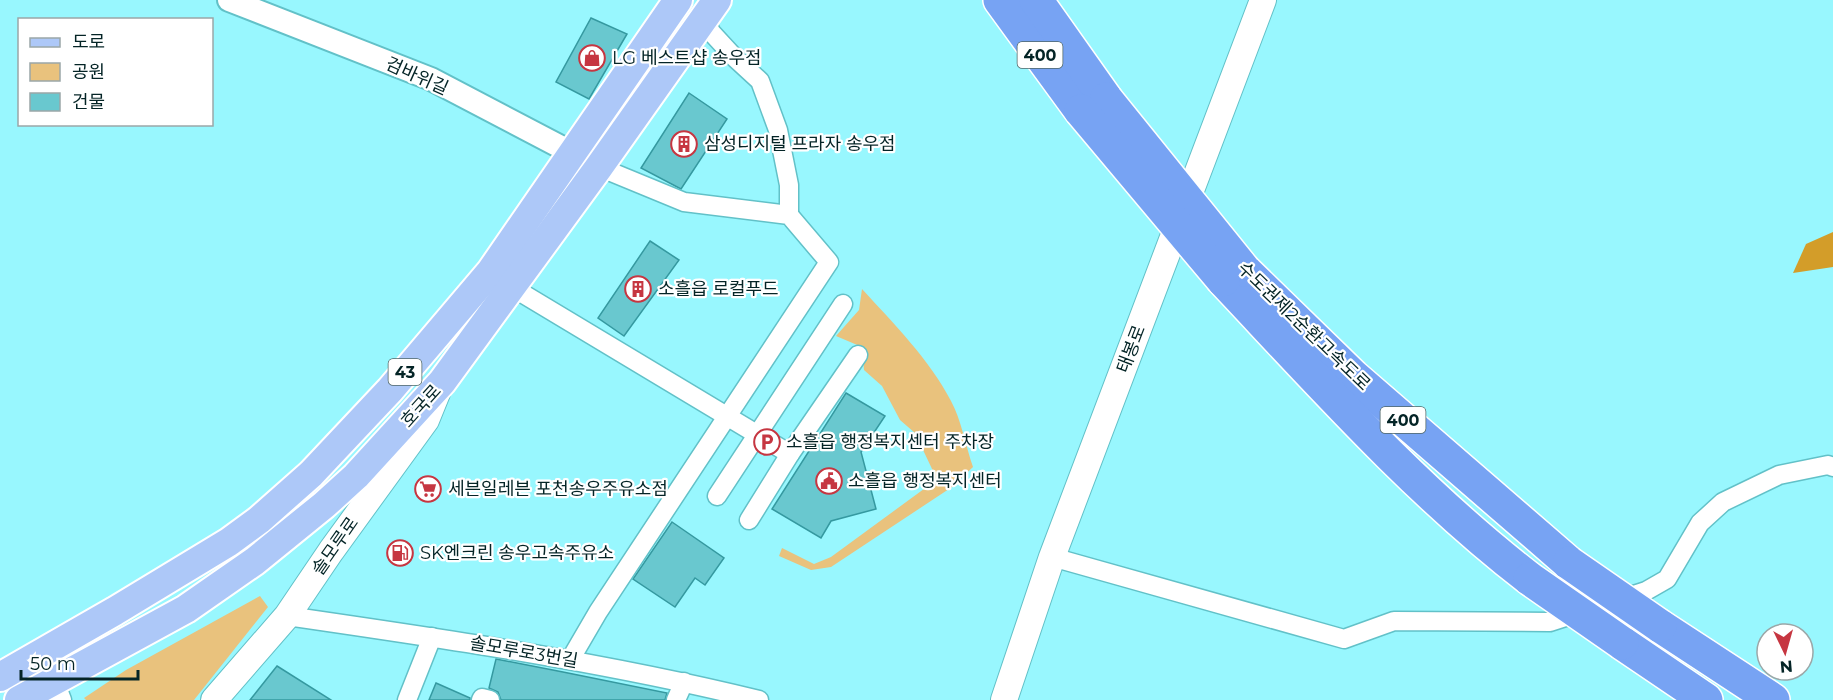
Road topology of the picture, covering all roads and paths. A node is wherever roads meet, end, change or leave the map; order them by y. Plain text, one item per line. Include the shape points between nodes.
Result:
1 (229, 0) edge
2 (678, 0) edge
3 (1000, 0) edge
4 (1036, 0) edge
5 (1263, 0) edge
6 (711, 9) edge
7 (1093, 105) junction
8 (573, 153) junction
9 (599, 167) junction
10 (789, 215) junction
11 (1233, 275) junction
12 (510, 286) junction
13 (843, 304) dead end
14 (858, 356) dead end
15 (442, 382) junction
16 (727, 415) junction
17 (757, 434) junction
18 (790, 454) junction
19 (1833, 467) edge
20 (717, 496) dead end
21 (749, 520) dead end
22 (1052, 557) junction
23 (115, 611) junction
24 (287, 616) junction
25 (432, 637) junction
26 (131, 639) junction
27 (44, 653) junction
28 (570, 660) junction
29 (0, 677) edge
30 (684, 682) junction
31 (58, 690) edge
32 (19, 700) edge
33 (214, 700) edge
34 (407, 700) edge
35 (481, 700) edge
36 (490, 700) edge
37 (676, 700) edge
38 (759, 700) edge
39 (1004, 700) edge
40 (1706, 700) edge
41 (1773, 700) edge

1 - 8 street, 검바위길 via 431,79
2 - 8 main road, 호국로 / 43
3 - 7 highway, 수도권제2순환고속도로 / 400
4 - 7 highway, 수도권제2순환고속도로 / 400
5 - 22 main road, 태봉로
6 - 9 main road, 호국로 / 43
6 - 10 street via 711,32 760,81 778,130 789,185
7 - 11 highway, 수도권제2순환고속도로 / 400, bridge
8 - 9 street, 검바위길
8 - 23 main road, 호국로 / 43 via 491,271 390,390 311,474 229,542
9 - 10 street via 684,202
9 - 12 main road, 호국로 / 43
10 - 16 street via 829,262
11 - 40 highway, 수도권제2순환고속도로 / 400, bridge via 1342,406 1431,495 1530,579
11 - 41 highway, 수도권제2순환고속도로 / 400, bridge via 1569,563
12 - 15 main road, 호국로 / 43
12 - 16 street
13 - 17 street
14 - 18 street
15 - 24 main road, 솔모루로 via 426,420
15 - 26 main road, 호국로 / 43 via 356,476 289,534 186,609
16 - 17 street
16 - 28 street
17 - 18 street
17 - 20 street
18 - 21 street
19 - 22 street via 1779,475 1723,502 1700,523 1667,579 1646,591 1550,622 1394,621 1344,639
22 - 39 main road, 태봉로
23 - 26 main road
23 - 27 main road, 호국로 / 43
24 - 25 street, 솔모루로3번길
24 - 33 main road, 솔모루로
25 - 28 street, 솔모루로3번길
25 - 34 street
26 - 31 main road, 호국로 / 43
27 - 29 main road, 호국로 / 43
27 - 31 street
28 - 30 street, 솔모루로3번길
30 - 37 street
30 - 38 street, 솔모루로3번길
31 - 32 main road, 호국로 / 43
35 - 36 street

